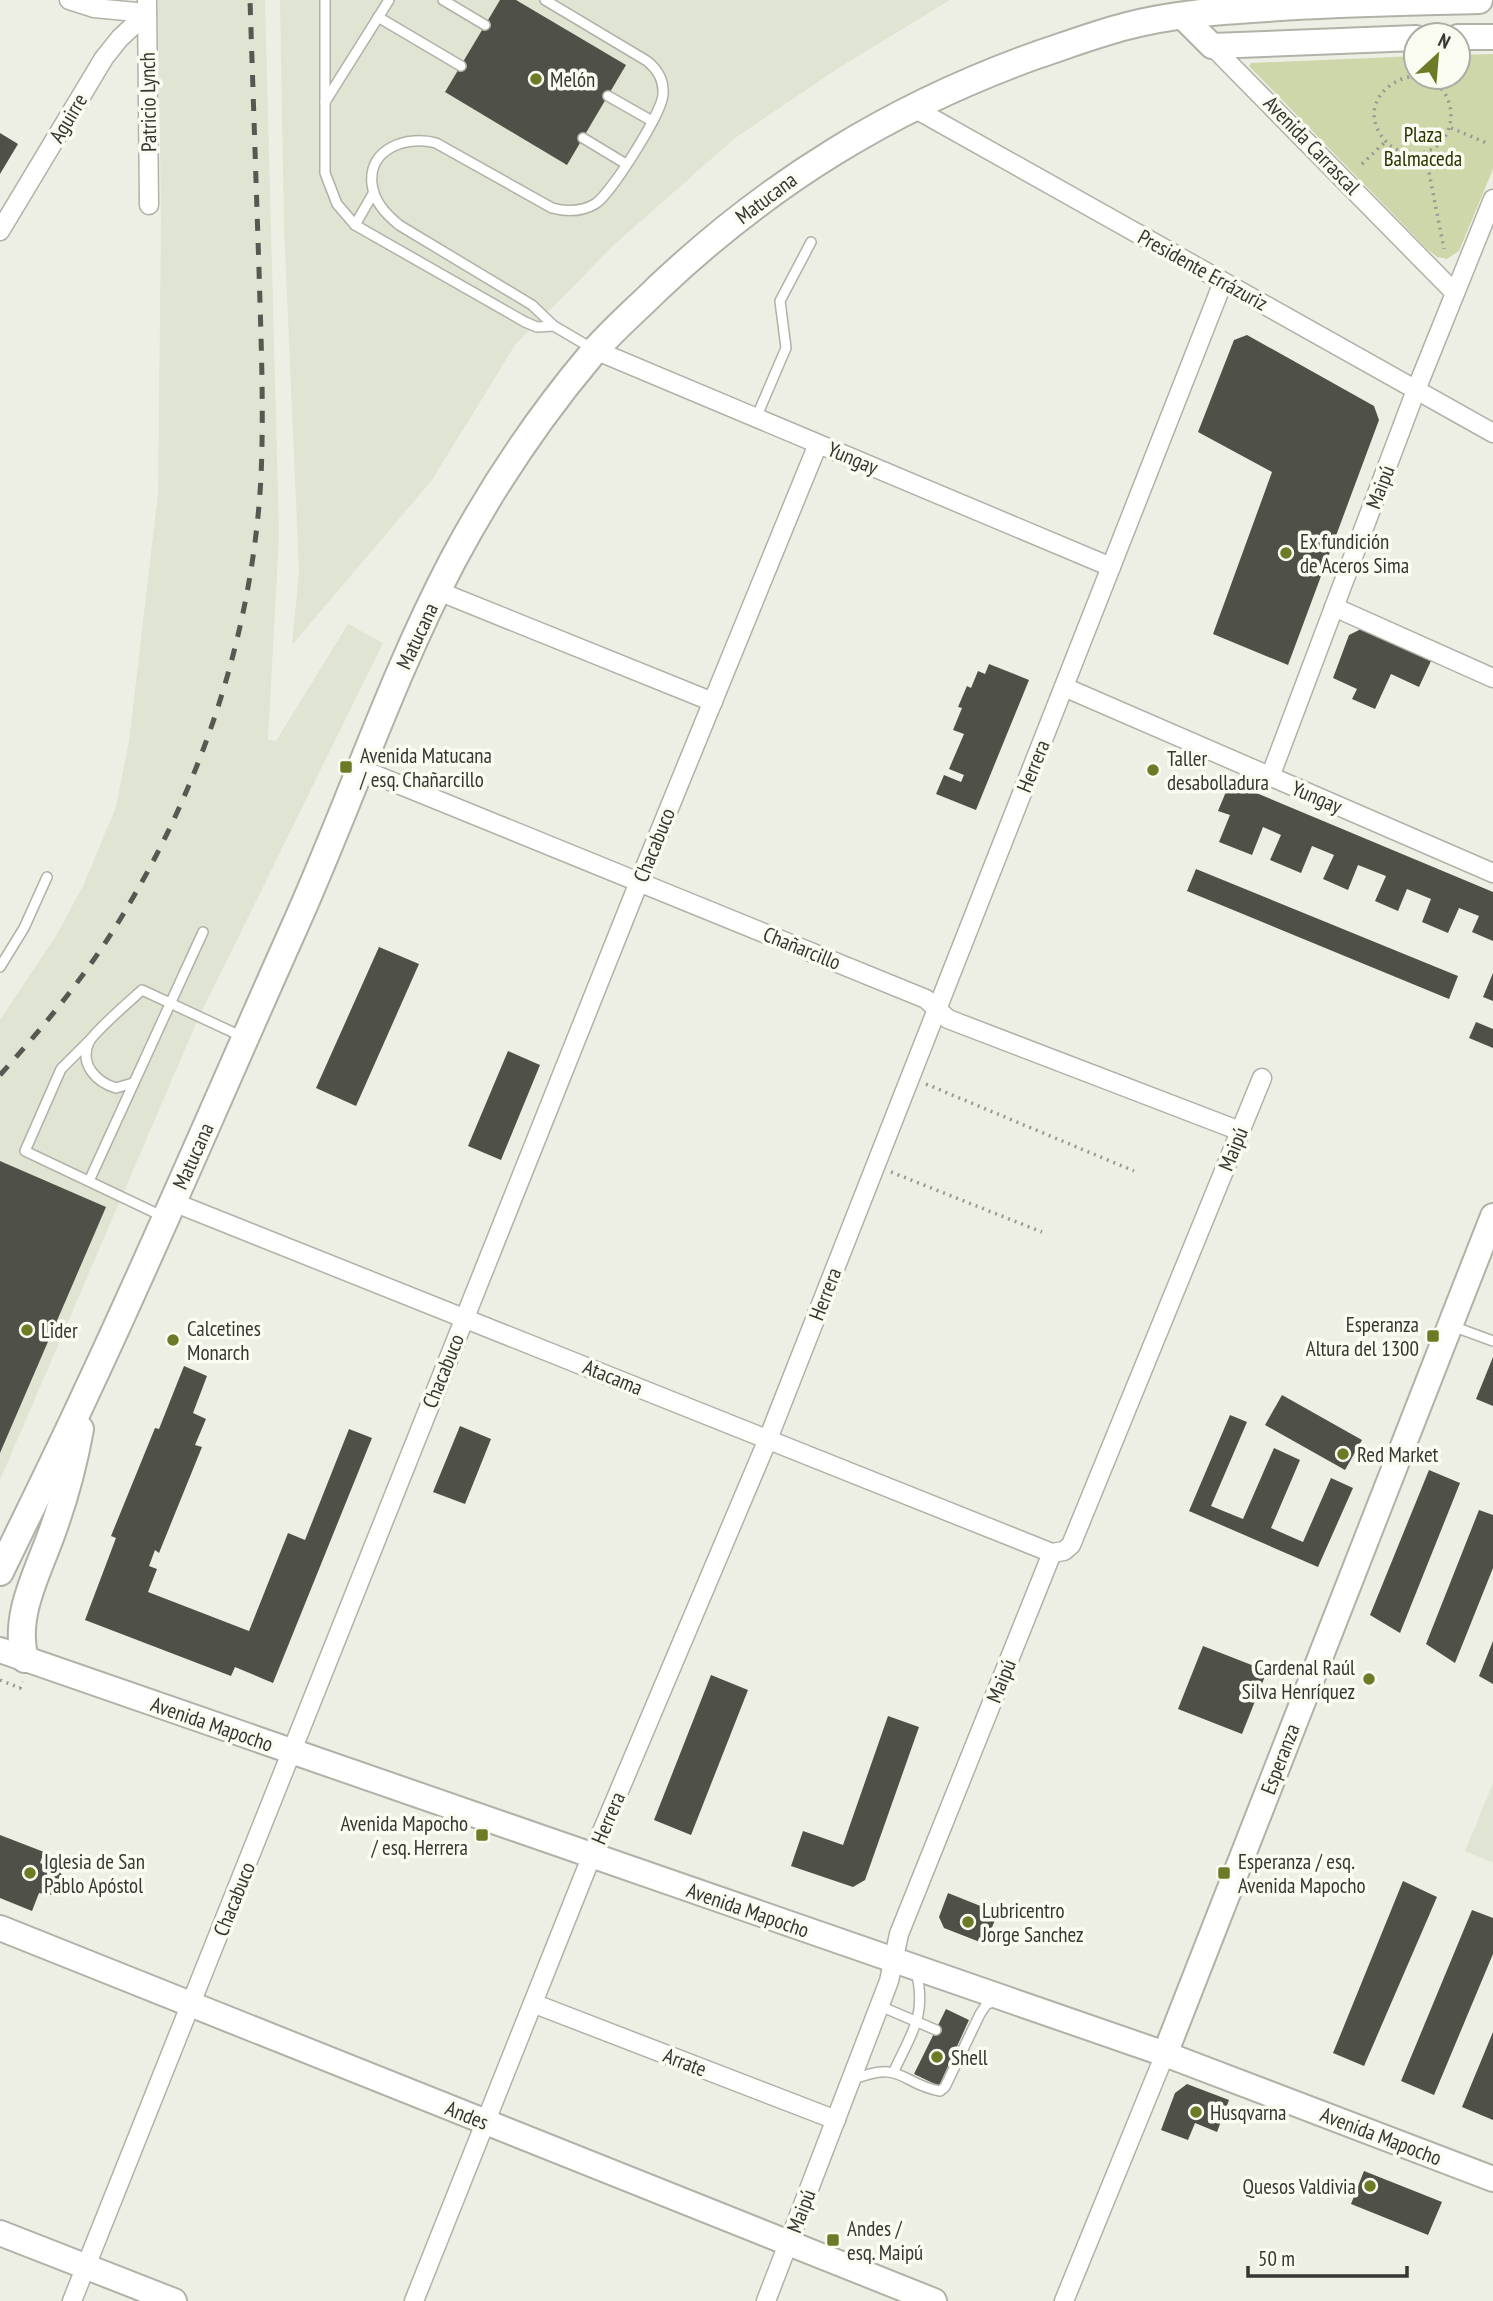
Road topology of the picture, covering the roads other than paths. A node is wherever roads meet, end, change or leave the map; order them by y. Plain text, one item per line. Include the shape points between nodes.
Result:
1 (69, 0) edge
2 (325, 0) edge
3 (389, 0) edge
4 (443, 0) edge
5 (545, 0) edge
6 (1479, 0) edge
7 (147, 7) edge
8 (1174, 7) edge
9 (378, 17) junction
10 (485, 25) dead end
11 (1472, 37) edge
12 (1493, 37) edge
13 (1402, 39) edge
14 (1212, 46) junction
15 (461, 66) dead end
16 (608, 96) dead end
17 (325, 102) junction
18 (912, 107) junction
19 (652, 121) junction
20 (583, 138) dead end
21 (626, 164) junction
22 (374, 192) junction
23 (1493, 198) edge
24 (149, 205) dead end
25 (355, 225) junction
26 (0, 231) edge
27 (811, 242) dead end
28 (1223, 282) junction
29 (1455, 293) junction
30 (554, 326) junction
31 (595, 350) junction
32 (1416, 390) junction
33 (756, 418) junction
34 (1493, 433) edge
35 (818, 444) junction
36 (1111, 567) junction
37 (438, 591) junction
38 (1334, 607) junction
39 (1493, 678) edge
40 (1064, 687) junction
41 (713, 702) junction
42 (360, 769) junction
43 (1270, 777) junction
44 (1493, 873) edge
45 (47, 877) dead end
46 (639, 882) junction
47 (203, 932) dead end
48 (0, 967) edge
49 (170, 1004) junction
50 (937, 1009) junction
51 (244, 1038) junction
52 (90, 1040) junction
53 (1262, 1079) dead end
54 (133, 1083) junction
55 (1240, 1130) junction
56 (89, 1181) junction
57 (170, 1210) junction
58 (1493, 1216) edge
59 (464, 1318) junction
60 (1450, 1325) junction
61 (1493, 1341) edge
62 (86, 1393) junction
63 (768, 1439) junction
64 (1052, 1553) junction
65 (0, 1572) edge
66 (0, 1650) edge
67 (24, 1660) junction
68 (0, 1670) edge
69 (292, 1752) junction
70 (592, 1856) junction
71 (0, 1928) edge
72 (905, 1964) junction
73 (1003, 1998) junction
74 (192, 2003) junction
75 (535, 2004) junction
76 (880, 2006) junction
77 (917, 2022) junction
78 (936, 2030) dead end
79 (1165, 2054) junction
80 (894, 2071) junction
81 (851, 2081) junction
82 (836, 2120) junction
83 (487, 2123) junction
84 (1493, 2179) edge
85 (0, 2233) edge
86 (789, 2242) junction
87 (86, 2267) junction
88 (72, 2301) edge
89 (174, 2301) edge
90 (414, 2301) edge
91 (766, 2301) edge
92 (934, 2301) edge
93 (1064, 2301) edge

1 - 7 street via 94,8
2 - 17 lane
3 - 9 lane
4 - 10 lane
5 - 19 lane via 654,67 664,92
6 - 8 main road, Matucana via 1224,10
7 - 24 street, Patricio Lynch
7 - 26 street, Aguirre via 104,58
8 - 14 main road, Avenida Carrascal
8 - 18 main road, Matucana via 1010,65
9 - 15 lane
9 - 17 lane
11 - 12 main road
13 - 14 main road
14 - 29 street, Avenida Carrascal
16 - 19 lane
17 - 25 lane via 324,173 337,204
18 - 28 street, Presidente Errázuriz
18 - 31 main road, Matucana via 788,180 698,252
19 - 21 lane
20 - 21 lane
21 - 22 lane via 602,199 584,209 563,211 436,143 416,139 395,145 381,156 372,176
22 - 25 lane
22 - 30 lane via 382,209 398,225 533,305
23 - 29 street, Maipú
25 - 30 lane via 525,322
27 - 33 lane via 780,300 786,348
28 - 32 street, Presidente Errázuriz
28 - 36 street, Herrera
29 - 32 street, Maipú
30 - 31 lane
31 - 33 street, Yungay
31 - 37 main road, Matucana via 506,471
32 - 34 street, Presidente Errázuriz
32 - 38 street, Maipú
33 - 35 street, Yungay
35 - 36 street, Yungay
35 - 41 street, Chacabuco
36 - 40 street, Herrera
37 - 41 street
37 - 42 main road, Matucana
38 - 39 street
38 - 43 street, Maipú
40 - 43 street, Yungay
40 - 50 street, Herrera
41 - 46 street, Chacabuco
42 - 46 street, Chañarcillo
42 - 51 main road, Matucana
43 - 44 street, Yungay
45 - 48 lane
46 - 50 street, Chañarcillo via 926,999
46 - 59 street, Chacabuco
47 - 49 lane
49 - 51 lane
49 - 52 lane via 142,990
49 - 54 lane
50 - 55 street, Chañarcillo via 948,1019
50 - 63 street, Herrera
51 - 57 main road, Matucana
52 - 54 lane via 88,1066 96,1079 116,1088
52 - 56 lane via 61,1069 25,1151
53 - 55 street, Maipú
54 - 56 lane
55 - 64 street, Maipú via 1071,1545
56 - 57 lane
57 - 59 street, Atacama
57 - 62 main road, Matucana
58 - 60 main road, Esperanza
59 - 63 street, Atacama
59 - 69 street, Chacabuco
60 - 61 lane
60 - 79 main road, Esperanza
62 - 65 main road, Matucana
62 - 67 main road via 68,1486 26,1604 21,1636
63 - 64 street, Atacama
63 - 70 street, Herrera
64 - 72 street, Maipú via 899,1934
66 - 67 main road, Avenida Mapocho
67 - 68 main road
67 - 69 main road, Avenida Mapocho
69 - 70 main road, Avenida Mapocho
69 - 74 street, Chacabuco
70 - 72 main road, Avenida Mapocho
70 - 75 street, Herrera
71 - 74 main road, Andes
72 - 73 main road, Avenida Mapocho
72 - 76 street, Maipú via 889,1981
72 - 77 lane via 921,1992
73 - 79 main road, Avenida Mapocho
73 - 80 lane via 986,2005 940,2091
74 - 83 main road, Andes
74 - 87 street, Chacabuco
75 - 82 street, Arrate
75 - 83 street, Herrera
76 - 77 lane
76 - 81 street, Maipú
77 - 78 lane
77 - 80 lane
79 - 84 main road, Avenida Mapocho
79 - 93 street, Esperanza
80 - 81 lane
81 - 82 street, Maipú
82 - 86 street, Maipú
83 - 86 main road, Andes
83 - 90 street, Herrera
85 - 87 main road
86 - 91 street, Maipú
86 - 92 main road, Andes
87 - 88 street, Chacabuco
87 - 89 main road

